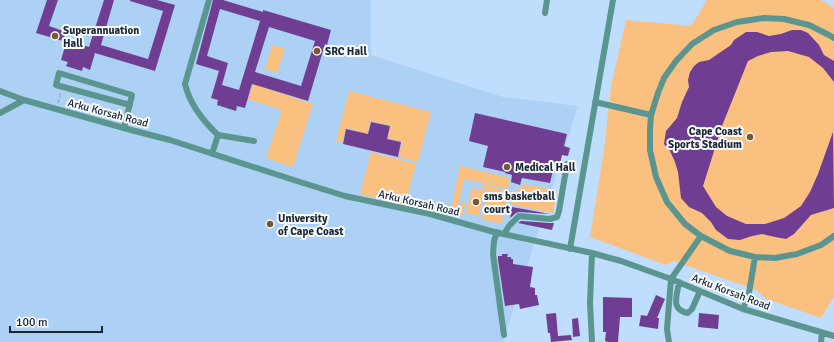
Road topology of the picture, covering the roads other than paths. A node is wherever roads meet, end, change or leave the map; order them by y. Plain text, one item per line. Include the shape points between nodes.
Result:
1 (209, 0) edge
2 (547, 0) edge
3 (613, 0) edge
4 (545, 13) dead end
5 (834, 38) edge
6 (0, 91) edge
7 (24, 100) junction
8 (595, 102) junction
9 (130, 105) junction
10 (0, 113) edge
11 (651, 115) junction
12 (124, 128) junction
13 (218, 136) junction
14 (254, 141) dead end
15 (212, 154) junction
16 (567, 164) dead end
17 (497, 232) junction
18 (504, 234) junction
19 (701, 236) junction
20 (834, 236) edge
21 (570, 249) junction
22 (592, 253) junction
23 (755, 257) junction
24 (671, 279) junction
25 (679, 282) junction
26 (700, 291) junction
27 (743, 309) junction
28 (822, 333) junction
29 (504, 335) dead end
30 (834, 336) edge
31 (592, 342) edge
32 (669, 342) edge
33 (821, 342) edge

1 - 13 street via 185,84 195,109
2 - 4 street
3 - 8 street
5 - 11 street via 809,25 784,19 764,18 736,22 714,30 692,44 676,61 664,78
6 - 7 street, Arku Korsah Road
7 - 10 street
7 - 12 street, Arku Korsah Road
8 - 11 street
8 - 21 street
9 - 9 street via 132,95 59,73 56,85
9 - 12 street
11 - 19 street via 650,150 656,177 667,202 685,224
12 - 15 street, Arku Korsah Road
13 - 14 street
13 - 15 street
15 - 17 street, Arku Korsah Road via 345,196 430,214
16 - 18 street via 557,217 550,219 518,216
17 - 18 street, Arku Korsah Road
17 - 29 street via 493,254
18 - 21 street, Arku Korsah Road
19 - 23 street via 730,251
19 - 24 street
20 - 23 street via 821,245 797,254 775,258
21 - 22 street, Arku Korsah Road
22 - 24 street, Arku Korsah Road
22 - 31 street
23 - 27 street via 749,293
24 - 25 street, Arku Korsah Road
24 - 32 street via 667,329
25 - 26 street, Arku Korsah Road
25 - 26 street via 676,304 682,312 688,313 692,309
26 - 27 street, Arku Korsah Road
27 - 28 street, Arku Korsah Road
28 - 30 street, Arku Korsah Road
28 - 33 street

